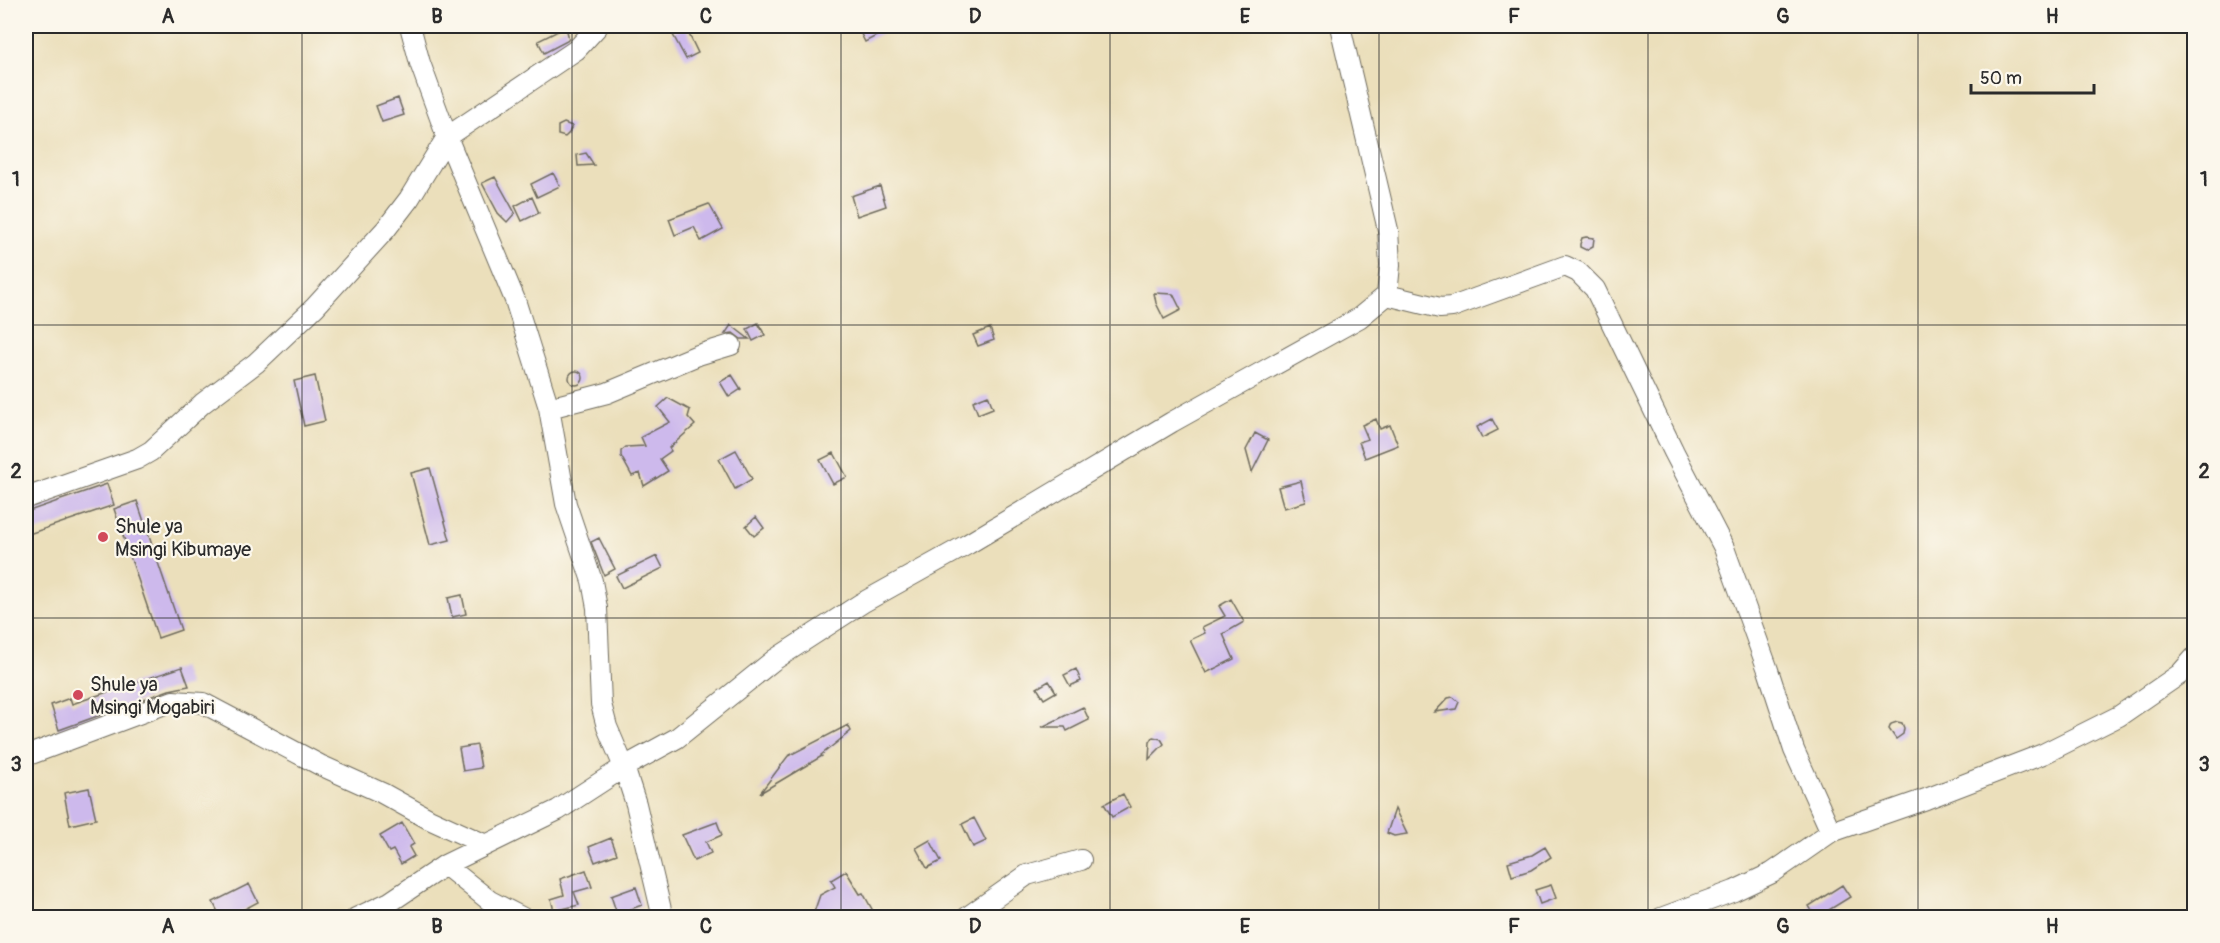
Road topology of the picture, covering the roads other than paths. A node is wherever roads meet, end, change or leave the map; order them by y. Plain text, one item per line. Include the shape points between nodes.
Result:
1 (410, 26) edge
2 (598, 26) edge
3 (1340, 26) edge
4 (447, 137) junction
5 (1387, 295) junction
6 (731, 345) dead end
7 (549, 408) junction
8 (26, 498) edge
9 (2194, 658) edge
10 (26, 756) edge
11 (624, 767) junction
12 (1831, 832) junction
13 (486, 845) junction
14 (1081, 860) dead end
15 (446, 866) junction
16 (356, 918) edge
17 (523, 918) edge
18 (663, 918) edge
19 (966, 918) edge
20 (1661, 918) edge

1 - 4 street
2 - 4 street via 576,50
3 - 5 street via 1388,230
4 - 7 street via 515,300
4 - 8 street via 386,229 315,307 256,363 203,403 151,451
5 - 11 street via 1359,318 862,603 774,660 677,738
5 - 12 street via 1440,308 1452,307 1565,266 1578,272 1595,289 1724,548 1794,750
6 - 7 street via 607,393
7 - 11 street via 566,504 592,580 597,608 601,704
9 - 12 street via 2180,674 2119,716 2043,753
10 - 13 street via 173,701 203,704
11 - 13 street via 558,810
11 - 18 street
12 - 20 street via 1772,873
13 - 15 street
14 - 19 street via 1027,875
15 - 16 street via 390,902
15 - 17 street via 490,901

